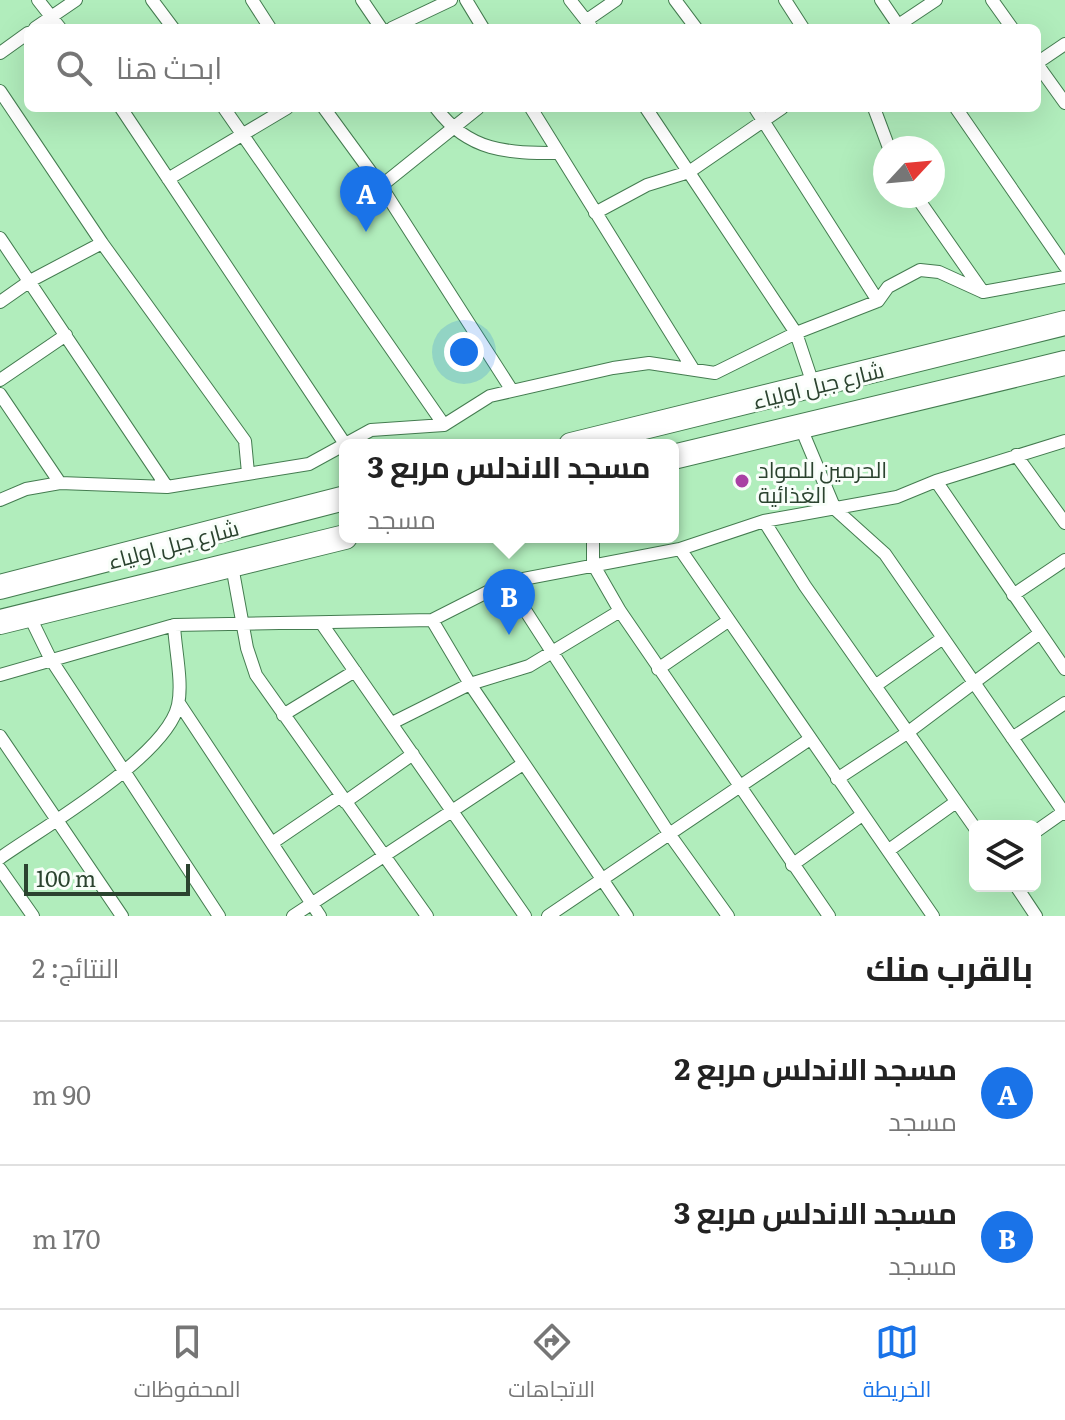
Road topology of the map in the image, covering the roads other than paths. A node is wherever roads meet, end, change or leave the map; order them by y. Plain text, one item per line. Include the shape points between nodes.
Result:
1 (38, 0) edge
2 (76, 0) edge
3 (152, 0) edge
4 (252, 0) edge
5 (362, 0) edge
6 (451, 0) edge
7 (466, 0) edge
8 (570, 0) edge
9 (616, 0) edge
10 (675, 0) edge
11 (785, 0) edge
12 (881, 0) edge
13 (936, 0) edge
14 (992, 0) edge
15 (50, 17) junction
16 (40, 24) edge
17 (56, 24) edge
18 (170, 24) edge
19 (267, 24) edge
20 (378, 24) edge
21 (400, 24) edge
22 (481, 24) edge
23 (590, 24) edge
24 (693, 24) edge
25 (800, 24) edge
26 (896, 24) edge
27 (902, 24) edge
28 (1009, 24) edge
29 (24, 36) edge
30 (1065, 44) edge
31 (0, 53) edge
32 (1041, 60) edge
33 (1041, 69) edge
34 (0, 91) edge
35 (1065, 103) edge
36 (124, 112) edge
37 (226, 112) edge
38 (281, 112) edge
39 (327, 112) edge
40 (439, 112) edge
41 (473, 112) edge
42 (533, 112) edge
43 (649, 112) edge
44 (758, 112) edge
45 (776, 112) edge
46 (876, 112) edge
47 (959, 112) edge
48 (764, 121) junction
49 (451, 129) junction
50 (884, 136) edge
51 (242, 137) junction
52 (559, 153) junction
53 (689, 172) junction
54 (168, 179) junction
55 (381, 186) junction
56 (924, 208) edge
57 (595, 213) junction
58 (0, 238) edge
59 (102, 243) junction
60 (1065, 266) edge
61 (1065, 277) edge
62 (30, 281) junction
63 (983, 292) junction
64 (878, 301) junction
65 (0, 302) edge
66 (1065, 323) edge
67 (796, 333) junction
68 (66, 335) junction
69 (902, 362) junction
70 (1065, 363) edge
71 (693, 369) junction
72 (841, 378) junction
73 (0, 380) edge
74 (813, 384) junction
75 (511, 389) junction
76 (0, 394) edge
77 (912, 399) junction
78 (850, 414) junction
79 (444, 425) junction
80 (801, 428) junction
81 (342, 439) edge
82 (354, 439) edge
83 (595, 439) edge
84 (1065, 441) edge
85 (339, 447) edge
86 (1016, 455) junction
87 (679, 456) edge
88 (248, 473) junction
89 (936, 481) junction
90 (60, 483) junction
91 (167, 487) junction
92 (0, 500) edge
93 (339, 500) edge
94 (835, 509) junction
95 (764, 521) junction
96 (1065, 523) edge
97 (339, 539) edge
98 (593, 543) edge
99 (680, 549) junction
100 (1065, 560) edge
101 (593, 564) junction
102 (232, 566) junction
103 (507, 582) junction
104 (0, 587) edge
105 (1013, 595) junction
106 (620, 611) junction
107 (29, 615) junction
108 (432, 620) junction
109 (728, 621) junction
110 (0, 622) edge
111 (242, 623) junction
112 (322, 624) junction
113 (174, 625) junction
114 (1040, 633) junction
115 (943, 638) junction
116 (552, 654) junction
117 (50, 658) junction
118 (658, 669) junction
119 (1065, 669) edge
120 (355, 671) junction
121 (0, 675) edge
122 (973, 683) junction
123 (470, 684) junction
124 (875, 686) junction
125 (179, 703) junction
126 (1065, 703) edge
127 (283, 715) junction
128 (392, 723) junction
129 (907, 733) junction
130 (0, 736) edge
131 (1012, 738) junction
132 (810, 739) junction
133 (413, 754) junction
134 (523, 764) junction
135 (123, 772) junction
136 (837, 779) junction
137 (739, 788) junction
138 (343, 799) junction
139 (956, 802) junction
140 (454, 811) junction
141 (1065, 813) edge
142 (862, 815) junction
143 (56, 818) junction
144 (969, 820) edge
145 (1041, 828) edge
146 (670, 835) junction
147 (272, 843) junction
148 (889, 850) junction
149 (0, 858) edge
150 (385, 858) junction
151 (792, 865) junction
152 (0, 869) edge
153 (601, 879) junction
154 (1020, 892) edge
155 (312, 904) junction
156 (212, 914) edge
157 (930, 915) edge
158 (33, 916) edge
159 (122, 916) edge
160 (293, 916) edge
161 (320, 916) edge
162 (427, 916) edge
163 (525, 916) edge
164 (548, 916) edge
165 (627, 916) edge
166 (728, 916) edge
167 (829, 916) edge
168 (1036, 916) edge

1 - 15 street
2 - 15 street
3 - 18 street
4 - 19 street
5 - 20 street
6 - 21 street
7 - 22 street
8 - 23 street
9 - 23 street
10 - 24 street
11 - 25 street
12 - 26 street
13 - 27 street
14 - 28 street
15 - 16 street
15 - 17 street
29 - 31 street
30 - 32 street
33 - 35 street
34 - 59 street
36 - 54 street
37 - 51 street
38 - 51 street
39 - 55 street
40 - 49 street
41 - 49 street
42 - 52 street
43 - 53 street
44 - 48 street
45 - 48 street
46 - 50 street
47 - 60 street
48 - 53 street
48 - 64 street
49 - 52 street via 491,148
49 - 55 street
51 - 54 street
51 - 79 street
52 - 57 street
53 - 57 street via 647,185
53 - 67 street
54 - 81 street
55 - 75 street
56 - 63 street
57 - 71 street
58 - 62 street
59 - 62 street
59 - 88 street via 245,441
61 - 63 street
62 - 65 street
62 - 68 street
63 - 64 street via 939,272 920,270 888,287
64 - 67 street
66 - 69 highway, شارع جبل اولياء
67 - 71 street via 715,373
67 - 74 street
68 - 73 street
68 - 91 street
69 - 72 highway, شارع جبل اولياء
69 - 77 highway
70 - 77 highway, شارع جبل اولياء
71 - 75 street via 649,363
72 - 74 highway, شارع جبل اولياء
72 - 78 highway
74 - 83 highway, شارع جبل اولياء
75 - 79 street
76 - 90 street
77 - 78 highway, شارع جبل اولياء
78 - 80 highway, شارع جبل اولياء
79 - 82 street via 371,430
80 - 87 highway, شارع جبل اولياء
80 - 94 street
84 - 86 street
85 - 88 street via 309,464
86 - 89 street
86 - 96 street
88 - 91 street
89 - 94 street via 897,497
89 - 105 street
90 - 91 street
90 - 92 street
93 - 104 highway, شارع جبل اولياء
94 - 95 street
94 - 115 street via 885,554
95 - 99 street
95 - 124 street
97 - 102 highway, شارع جبل اولياء
98 - 101 street
99 - 101 street
99 - 109 street
100 - 105 street
101 - 103 street
101 - 106 street
102 - 107 highway, شارع جبل اولياء
102 - 111 street
103 - 108 street
103 - 116 street
105 - 114 street
106 - 116 street
106 - 118 street
107 - 110 highway, شارع جبل اولياء
107 - 117 street
108 - 112 street
108 - 123 street
109 - 118 street
109 - 132 street
111 - 112 street
111 - 113 street
111 - 127 street via 256,675
112 - 120 street
113 - 117 street
113 - 125 street
114 - 119 street
114 - 122 street
115 - 122 street
115 - 124 street
116 - 123 street via 508,675
116 - 146 street
117 - 121 street
117 - 135 street
118 - 137 street
120 - 127 street
120 - 128 street
122 - 129 street
122 - 131 street
123 - 128 street
123 - 134 street
124 - 129 street
125 - 135 street via 160,741
125 - 147 street
126 - 131 street
127 - 138 street
128 - 133 street
129 - 136 street
129 - 139 street
130 - 143 street
131 - 141 street
132 - 136 street
132 - 137 street
133 - 138 street
133 - 140 street
134 - 140 street
134 - 153 street
135 - 143 street
135 - 156 street
136 - 142 street
137 - 146 street
137 - 151 street
138 - 147 street
138 - 150 street
139 - 144 street
139 - 148 street
140 - 150 street
140 - 163 street
141 - 145 street
142 - 148 street
142 - 151 street
143 - 149 street
143 - 159 street
146 - 153 street
146 - 166 street
147 - 155 street
148 - 157 street
150 - 155 street
150 - 162 street
151 - 167 street
152 - 158 street
153 - 164 street
153 - 165 street
154 - 168 street
155 - 160 street
155 - 161 street

